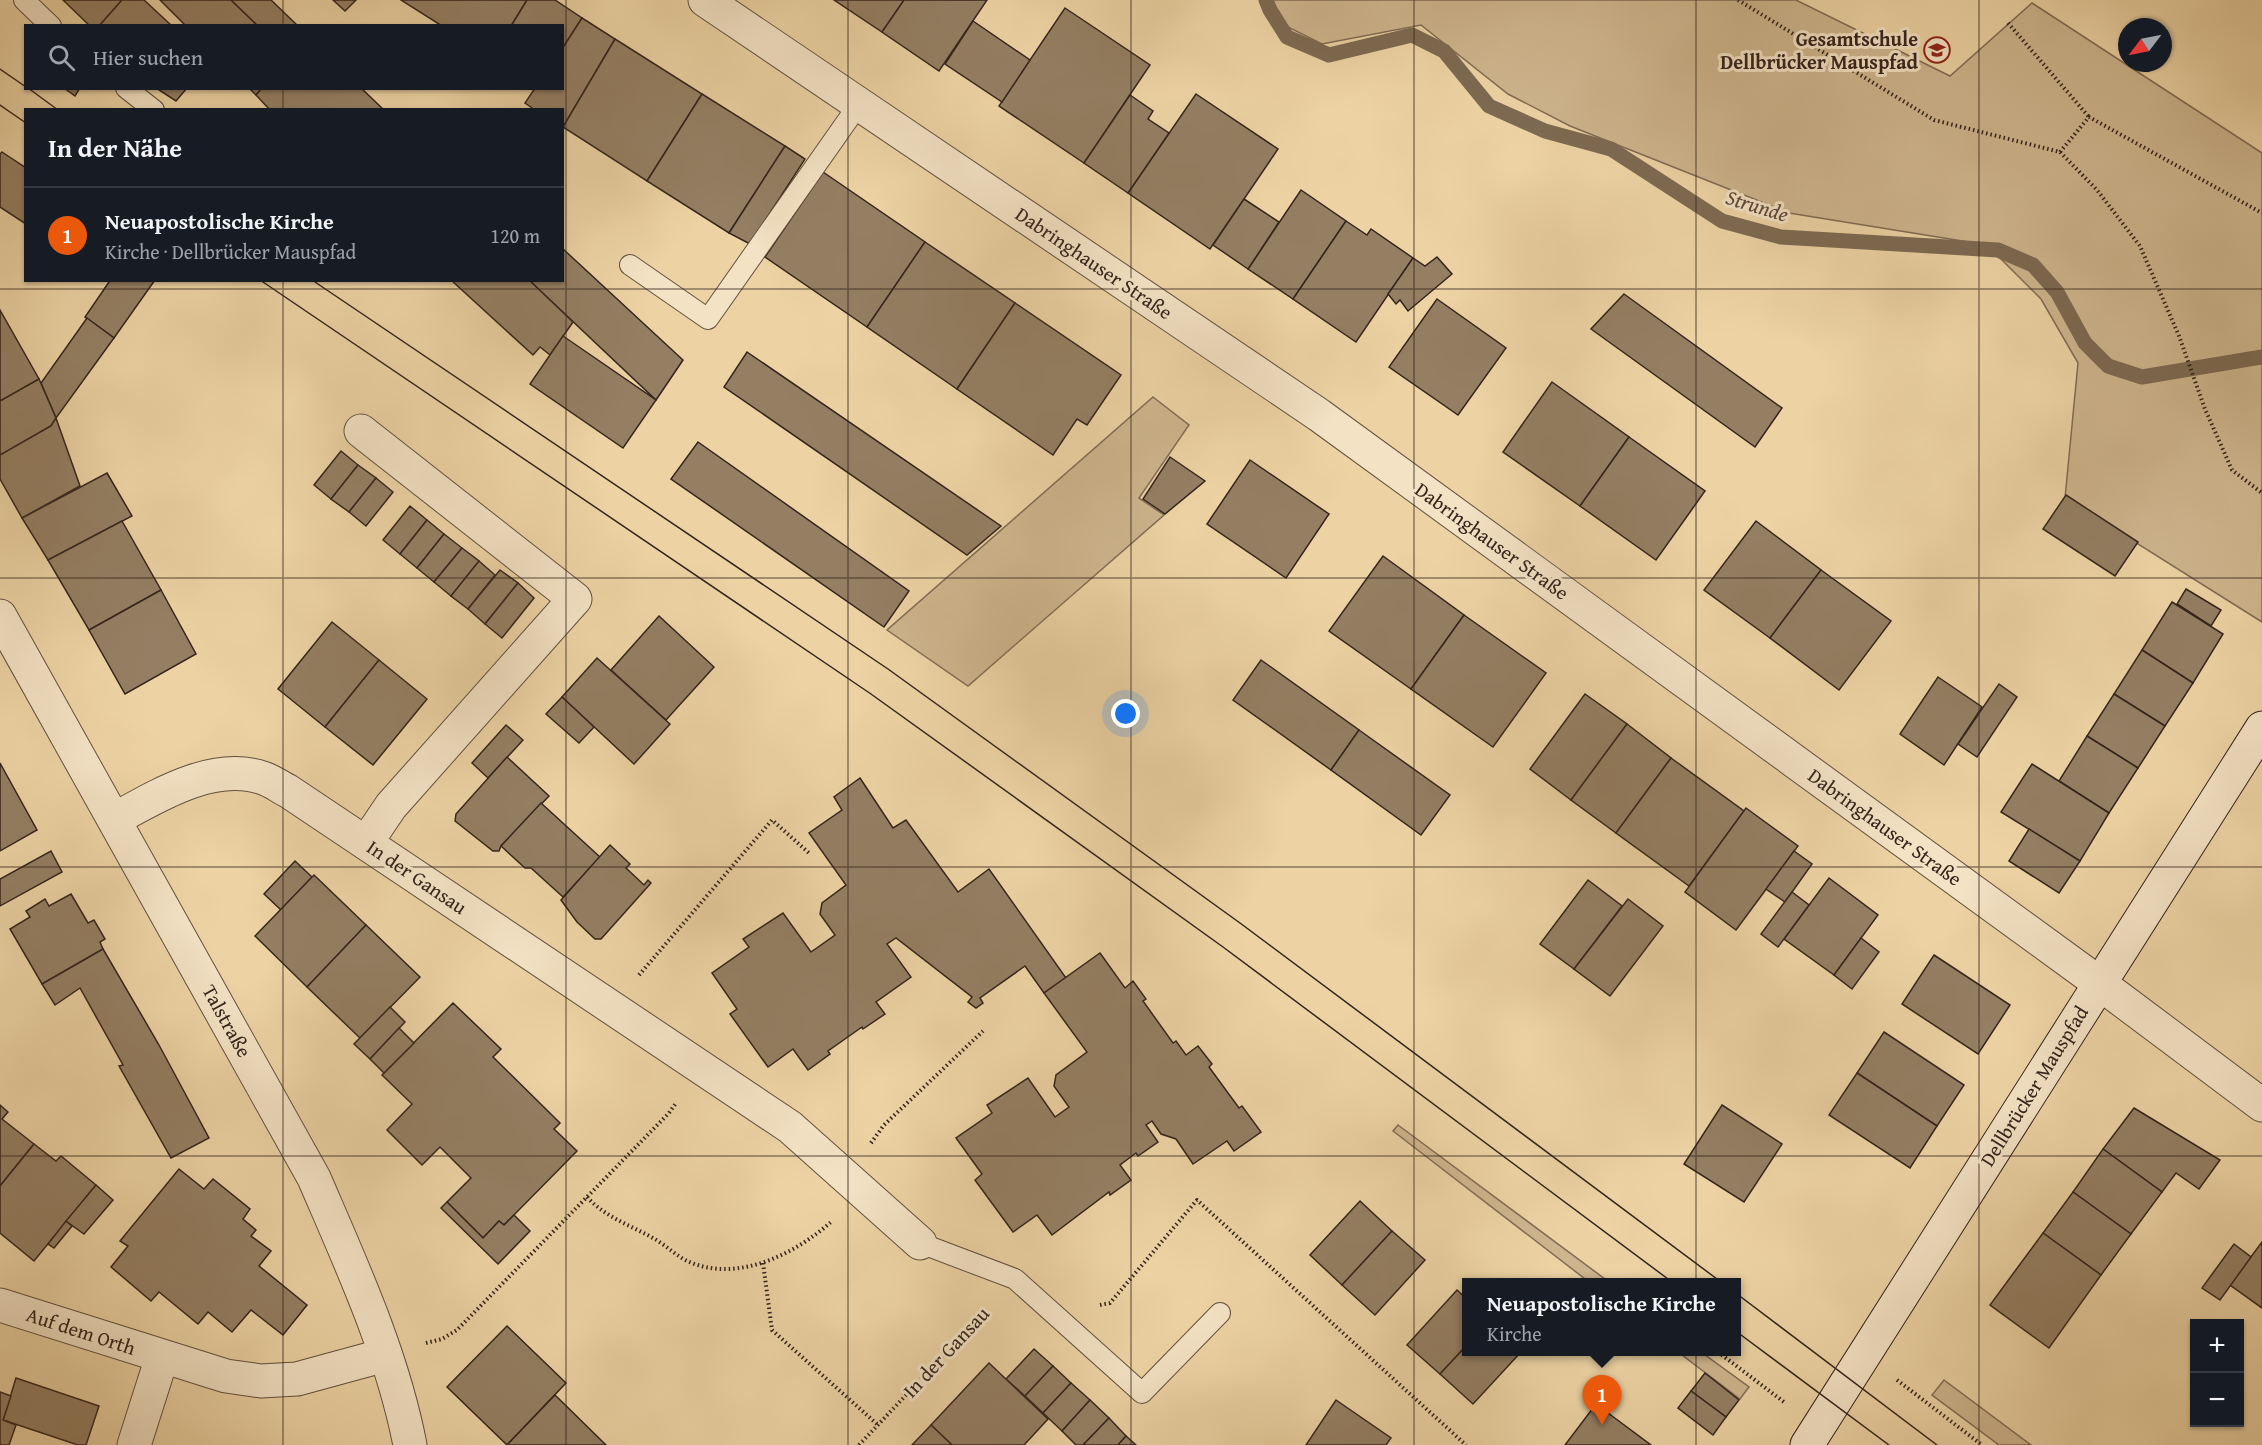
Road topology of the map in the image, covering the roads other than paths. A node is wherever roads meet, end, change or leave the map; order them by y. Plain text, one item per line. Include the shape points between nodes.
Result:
1 (24, 0) edge
2 (705, 0) edge
3 (49, 24) edge
4 (129, 90) edge
5 (859, 104) junction
6 (151, 108) edge
7 (630, 265) dead end
8 (361, 431) dead end
9 (0, 616) edge
10 (2262, 728) edge
11 (115, 819) junction
12 (366, 843) junction
13 (2098, 983) junction
14 (2262, 1105) edge
15 (920, 1243) joint
16 (0, 1305) edge
17 (1220, 1313) dead end
18 (385, 1355) junction
19 (162, 1357) junction
20 (1813, 1435) edge
21 (134, 1445) edge
22 (410, 1445) edge

1 - 3 lane
2 - 5 street, Dabringhauser Straße
4 - 6 lane
5 - 7 lane via 708,319
5 - 13 street, Dabringhauser Straße via 1319,415
8 - 12 street via 575,599 391,806
9 - 11 street, Talstraße
10 - 13 street, Dellbrücker Mauspfad
11 - 12 street, In der Gansau via 167,790 201,779 236,774 263,778 288,791
11 - 18 street, Talstraße via 314,1178
12 - 15 street, In der Gansau via 790,1127
13 - 14 street, Dabringhauser Straße
13 - 20 street, Dellbrücker Mauspfad
15 - 17 lane via 1015,1279 1142,1393
16 - 19 street, Auf dem Orth
18 - 19 street, Auf dem Orth via 297,1379 261,1381 226,1376
18 - 22 street, Talstraße
19 - 21 street, Auf dem Orth

